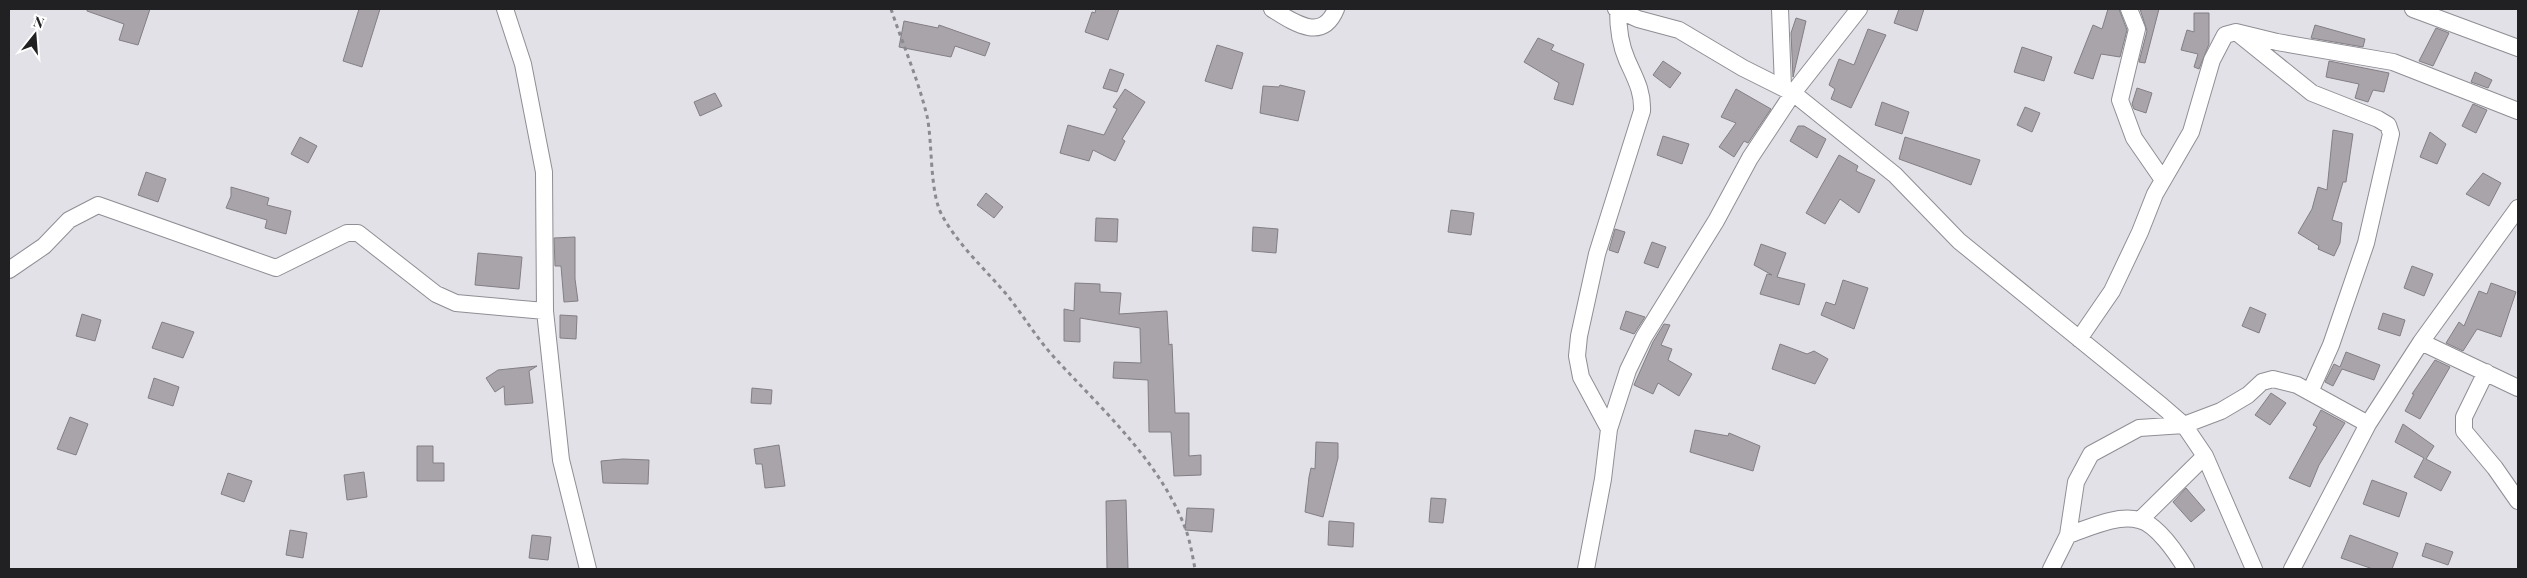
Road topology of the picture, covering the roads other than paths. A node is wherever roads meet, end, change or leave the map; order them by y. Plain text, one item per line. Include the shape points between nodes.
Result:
1 (505, 9) edge
2 (1272, 9) edge
3 (1336, 9) edge
4 (1617, 9) edge
5 (1780, 9) edge
6 (1859, 9) edge
7 (2129, 9) edge
8 (2413, 9) edge
9 (2236, 32) junction
10 (2518, 48) edge
11 (1788, 90) junction
12 (2518, 111) edge
13 (2163, 180) junction
14 (2518, 208) edge
15 (9, 270) edge
16 (545, 312) junction
17 (2079, 339) junction
18 (2420, 342) junction
19 (2486, 372) junction
20 (2518, 388) edge
21 (2310, 392) junction
22 (2368, 424) junction
23 (2184, 426) junction
24 (1609, 429) junction
25 (2205, 456) junction
26 (2518, 501) edge
27 (2140, 520) junction
28 (2068, 535) junction
29 (588, 569) edge
30 (1586, 569) edge
31 (2051, 569) edge
32 (2186, 569) edge
33 (2254, 569) edge
34 (2292, 569) edge

1 - 16 street via 523,64 544,172
2 - 3 street via 1298,25 1318,27 1326,24
4 - 11 street via 1638,19 1679,30
4 - 24 street via 1626,58 1643,97 1642,111 1597,254 1584,306 1577,356 1581,377
5 - 11 street
6 - 11 street
7 - 13 street via 2137,29 2120,100 2134,138
8 - 10 street
9 - 12 street via 2393,62
9 - 13 street via 2225,35 2219,43 2191,132
9 - 21 street via 2312,93 2378,119 2388,125 2391,134 2366,243 2331,345
11 - 17 street via 1894,175 1959,241
11 - 24 street via 1716,221 1657,313 1628,370
13 - 17 street via 2112,291
14 - 18 street
15 - 16 street via 44,246 69,220 98,205 276,268 347,233 358,233 436,294 456,302
16 - 29 street via 561,460
17 - 23 street
18 - 19 street
18 - 22 street
19 - 20 street
19 - 26 street via 2464,417 2464,431
21 - 22 street
21 - 23 street via 2273,378 2262,382 2248,396 2221,411
22 - 34 street
23 - 25 street
23 - 28 street via 2139,428 2092,454 2076,482
24 - 30 street
25 - 27 street
25 - 33 street
27 - 28 street via 2117,520
27 - 32 street via 2158,533
28 - 31 street

